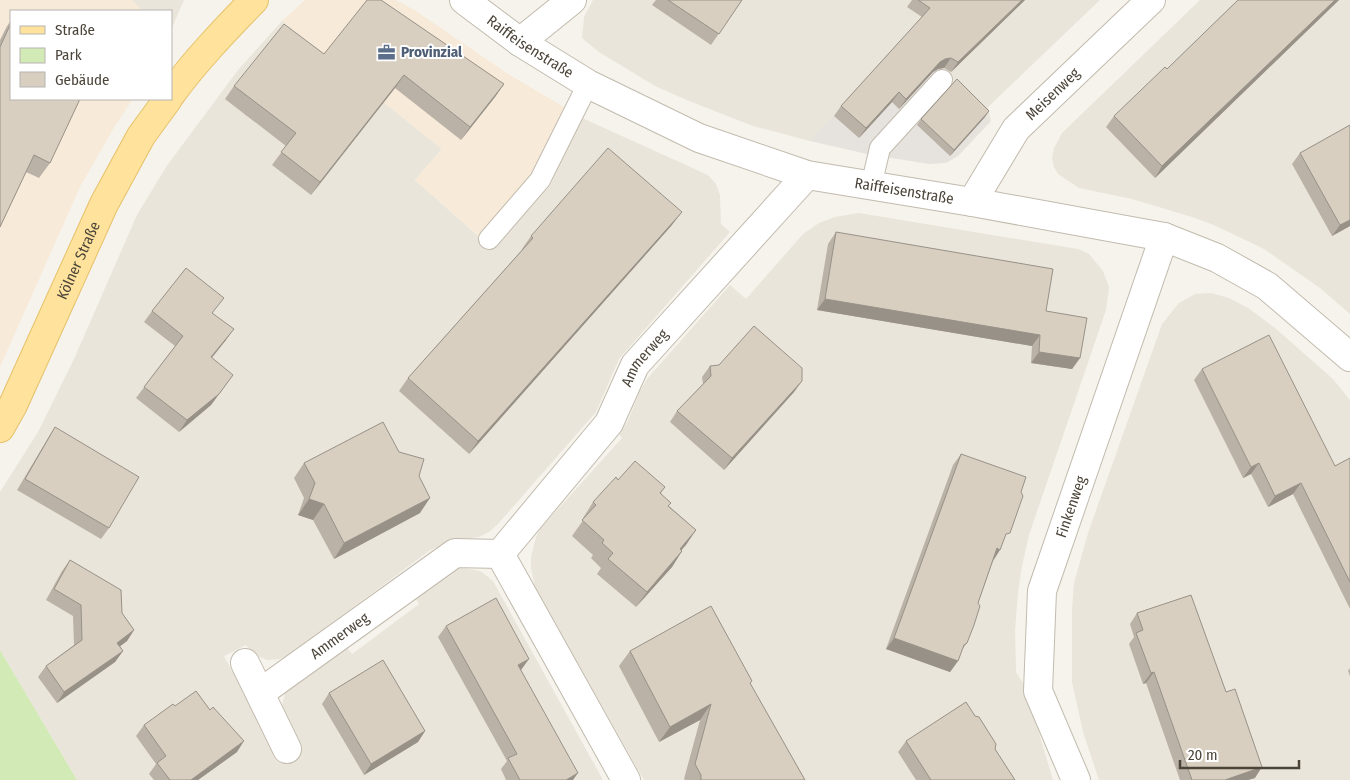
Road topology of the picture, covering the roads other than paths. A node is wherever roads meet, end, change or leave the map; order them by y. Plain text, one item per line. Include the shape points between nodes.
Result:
1 (254, 0) edge
2 (572, 0) edge
3 (1151, 0) edge
4 (479, 4) edge
5 (520, 42) junction
6 (942, 80) dead end
7 (588, 84) junction
8 (172, 93) edge
9 (167, 100) edge
10 (807, 175) junction
11 (871, 186) junction
12 (972, 202) junction
13 (1164, 237) junction
14 (489, 239) dead end
15 (1350, 357) edge
16 (0, 428) edge
17 (500, 554) junction
18 (244, 663) dead end
19 (260, 693) junction
20 (287, 748) dead end
21 (626, 780) edge
22 (1076, 780) edge

1 - 8 main road
2 - 5 street
3 - 12 street, Meisenweg via 1016,129
4 - 5 street, Raiffeisenstraße
5 - 7 street, Raiffeisenstraße
6 - 11 lane via 880,148
7 - 10 street, Raiffeisenstraße via 699,138
7 - 14 lane via 540,180
9 - 16 main road, Kölner Straße via 141,136 104,204
10 - 11 street, Raiffeisenstraße
10 - 17 street, Ammerweg via 634,365 609,423
11 - 12 street, Raiffeisenstraße
12 - 13 street, Raiffeisenstraße
13 - 15 street, Raiffeisenstraße via 1217,258 1267,286
13 - 22 street, Finkenweg via 1042,591 1038,691
17 - 19 street, Ammerweg via 455,553
17 - 21 street
18 - 19 street
19 - 20 street

